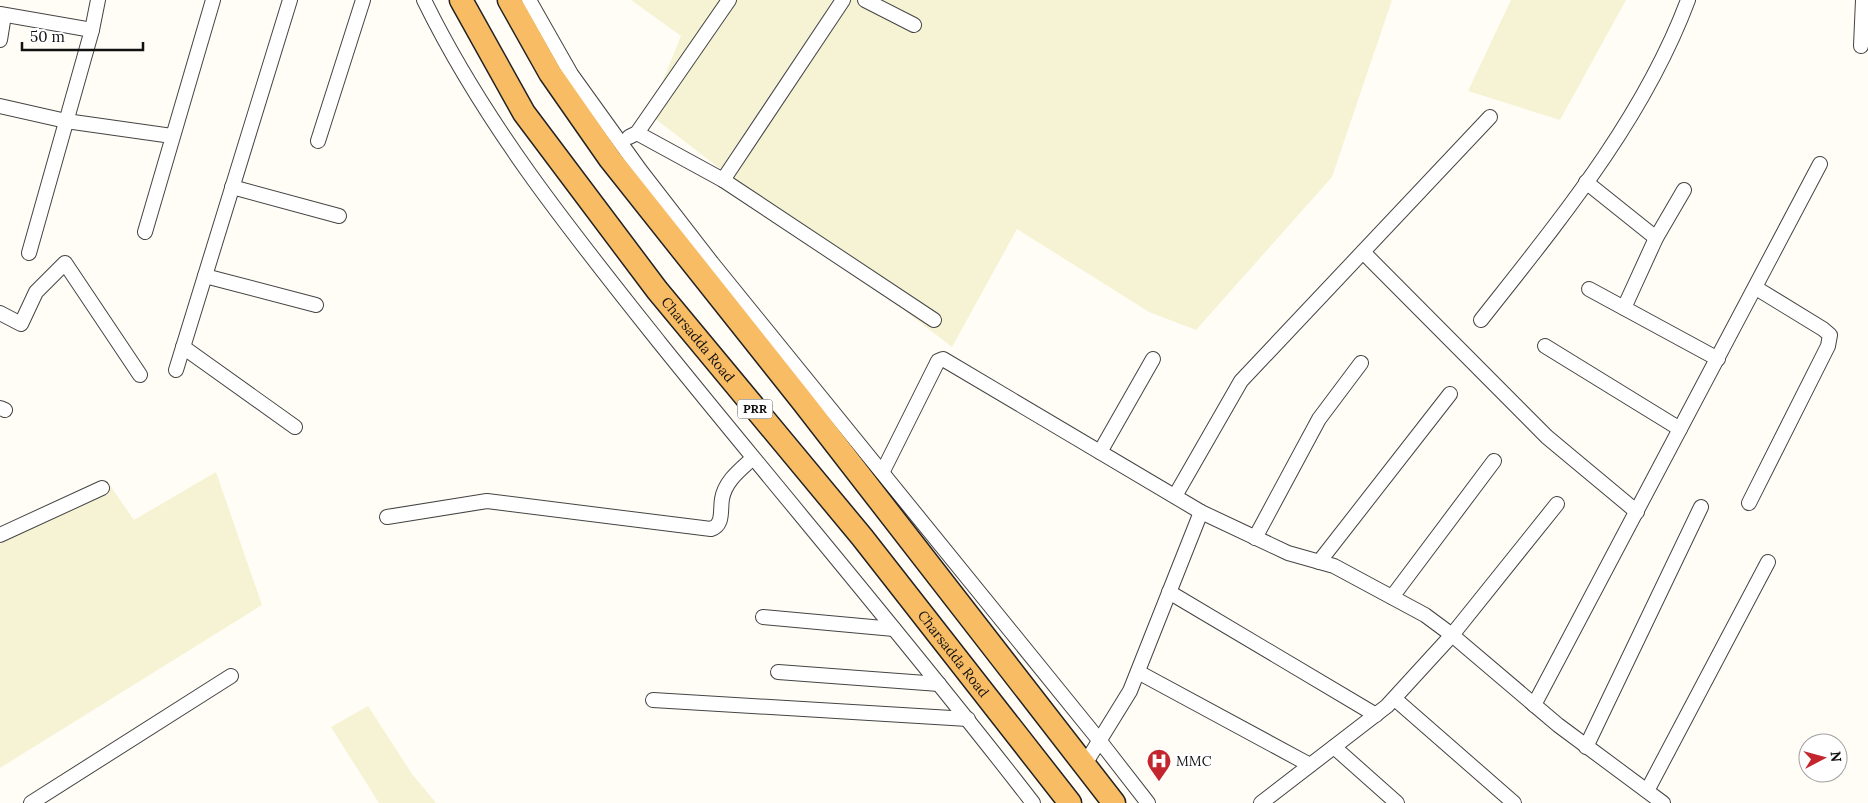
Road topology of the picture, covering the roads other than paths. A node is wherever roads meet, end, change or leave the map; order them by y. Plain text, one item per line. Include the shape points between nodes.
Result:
1 (98, 0) edge
2 (213, 0) edge
3 (290, 0) edge
4 (363, 0) edge
5 (424, 0) edge
6 (461, 0) edge
7 (509, 0) edge
8 (529, 0) edge
9 (728, 0) edge
10 (844, 0) edge
11 (865, 0) edge
12 (1688, 0) edge
13 (1862, 0) edge
14 (2, 14) edge
15 (914, 25) dead end
16 (92, 30) junction
17 (0, 40) edge
18 (1861, 46) dead end
19 (0, 106) edge
20 (1490, 117) dead end
21 (66, 121) junction
22 (637, 133) junction
23 (172, 136) junction
24 (318, 141) dead end
25 (620, 141) junction
26 (1820, 164) dead end
27 (723, 180) junction
28 (1586, 182) junction
29 (232, 187) junction
30 (1684, 190) dead end
31 (339, 216) dead end
32 (145, 232) dead end
33 (1656, 238) junction
34 (1363, 252) junction
35 (29, 253) dead end
36 (205, 276) junction
37 (1756, 288) junction
38 (1589, 289) dead end
39 (316, 305) dead end
40 (1624, 308) junction
41 (0, 312) edge
42 (934, 320) dead end
43 (1481, 320) dead end
44 (1545, 346) dead end
45 (183, 347) junction
46 (1153, 359) dead end
47 (1718, 359) junction
48 (1361, 363) dead end
49 (176, 370) dead end
50 (140, 375) dead end
51 (1450, 394) dead end
52 (295, 427) dead end
53 (1680, 429) junction
54 (1100, 452) junction
55 (753, 458) junction
56 (1494, 461) dead end
57 (882, 471) junction
58 (102, 488) dead end
59 (1175, 496) junction
60 (1749, 503) dead end
61 (1557, 504) dead end
62 (1701, 507) dead end
63 (1201, 512) junction
64 (1636, 512) junction
65 (387, 517) dead end
66 (0, 535) edge
67 (1255, 538) junction
68 (926, 561) junction
69 (1318, 562) junction
70 (1768, 562) dead end
71 (899, 583) junction
72 (1169, 592) junction
73 (1392, 597) junction
74 (763, 617) dead end
75 (894, 629) junction
76 (1452, 635) junction
77 (778, 672) dead end
78 (1138, 672) junction
79 (231, 676) dead end
80 (939, 684) junction
81 (1395, 699) junction
82 (653, 700) dead end
83 (1534, 705) junction
84 (1376, 715) junction
85 (968, 719) junction
86 (1099, 740) junction
87 (1586, 746) junction
88 (1334, 747) junction
89 (1084, 764) junction
90 (1310, 765) junction
91 (1647, 791) junction
92 (1271, 800) edge
93 (31, 803) edge
94 (1033, 803) edge
95 (1070, 803) edge
96 (1114, 803) edge
97 (1148, 803) edge
98 (1397, 803) edge
99 (1514, 803) edge
100 (1663, 803) edge

1 - 16 street
2 - 23 street
3 - 29 street
4 - 24 street
5 - 55 street via 482,104 565,223
6 - 71 highway, Charsadda Road / PRR via 524,114 657,290
7 - 68 highway via 550,73 610,159
8 - 25 street via 571,74
9 - 22 street
10 - 27 street
11 - 15 street
12 - 28 street via 1657,68
13 - 18 street
14 - 16 street
14 - 17 street
16 - 21 street
19 - 21 street
20 - 34 street
21 - 23 street
21 - 35 street
22 - 25 street
22 - 27 street
23 - 32 street
25 - 57 street via 712,263
26 - 37 street
27 - 42 street
28 - 33 street
28 - 43 street
29 - 31 street
29 - 36 street
30 - 33 street
33 - 40 street
34 - 59 street via 1241,382
34 - 64 street via 1547,438
36 - 39 street
36 - 45 street
37 - 47 street
37 - 60 street via 1830,335 1828,346
38 - 40 street
40 - 47 street
41 - 50 street via 21,324 36,292 65,263
44 - 53 street
45 - 49 street
45 - 52 street
46 - 54 street
47 - 53 street
48 - 67 street via 1319,419
51 - 69 street
53 - 64 street
54 - 57 street via 943,359 938,360
54 - 59 street
55 - 65 street via 725,487 720,523 711,530 487,501
55 - 75 street
56 - 73 street
57 - 86 street
58 - 66 street
59 - 63 street
61 - 76 street
62 - 87 street
63 - 67 street
63 - 72 street
64 - 83 street
67 - 69 street
68 - 71 highway
68 - 89 highway
69 - 73 street via 1340,569
70 - 91 street
71 - 95 highway, Charsadda Road / PRR
72 - 78 street
72 - 84 street
73 - 76 street via 1426,615
74 - 75 street
75 - 80 street
76 - 81 street
76 - 83 street
77 - 80 street
78 - 86 street via 1130,691
78 - 90 street
79 - 93 street
80 - 85 street
81 - 84 street
81 - 99 street
82 - 85 street
83 - 87 street
84 - 88 street
85 - 94 street
86 - 89 street
86 - 97 street
87 - 91 street
88 - 90 street
88 - 98 street
89 - 96 highway
90 - 92 street
91 - 100 street

